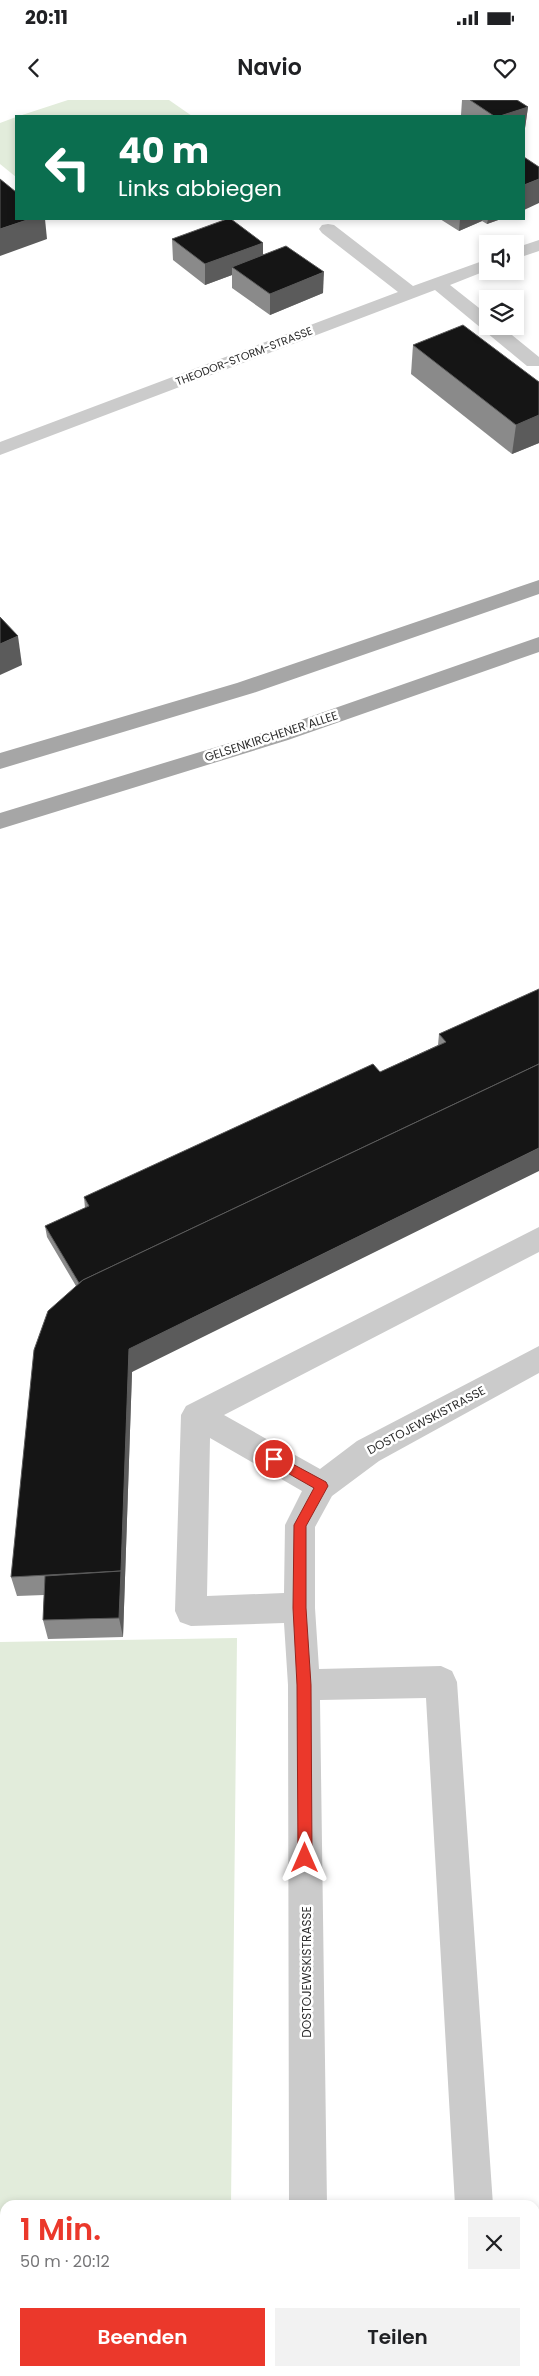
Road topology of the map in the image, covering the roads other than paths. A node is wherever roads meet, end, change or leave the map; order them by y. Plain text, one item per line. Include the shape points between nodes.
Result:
1 (328, 228) dead end
2 (539, 244) edge
3 (524, 250) edge
4 (479, 267) edge
5 (437, 283) junction
6 (410, 293) junction
7 (479, 317) edge
8 (501, 335) edge
9 (534, 362) dead end
10 (0, 448) edge
11 (539, 587) edge
12 (539, 644) edge
13 (0, 761) edge
14 (0, 821) edge
15 (539, 1238) edge
16 (539, 1360) edge
17 (196, 1415) junction
18 (321, 1486) junction
19 (299, 1608) junction
20 (304, 1685) junction
21 (308, 2200) edge
22 (474, 2200) edge

1 - 6 street
2 - 3 street
4 - 5 street, THEODOR-STORM-STRASSE
5 - 6 street, THEODOR-STORM-STRASSE
5 - 7 street
6 - 10 street, THEODOR-STORM-STRASSE
8 - 9 street
11 - 13 main road via 245,688
12 - 14 main road, GELSENKIRCHENER ALLEE via 280,735
15 - 17 street
16 - 18 street, DOSTOJEWSKISTRASSE via 368,1451
17 - 18 street
17 - 19 street via 191,1611
18 - 19 street, DOSTOJEWSKISTRASSE via 300,1525
19 - 20 street, DOSTOJEWSKISTRASSE
20 - 21 street, DOSTOJEWSKISTRASSE
20 - 22 street via 441,1682

